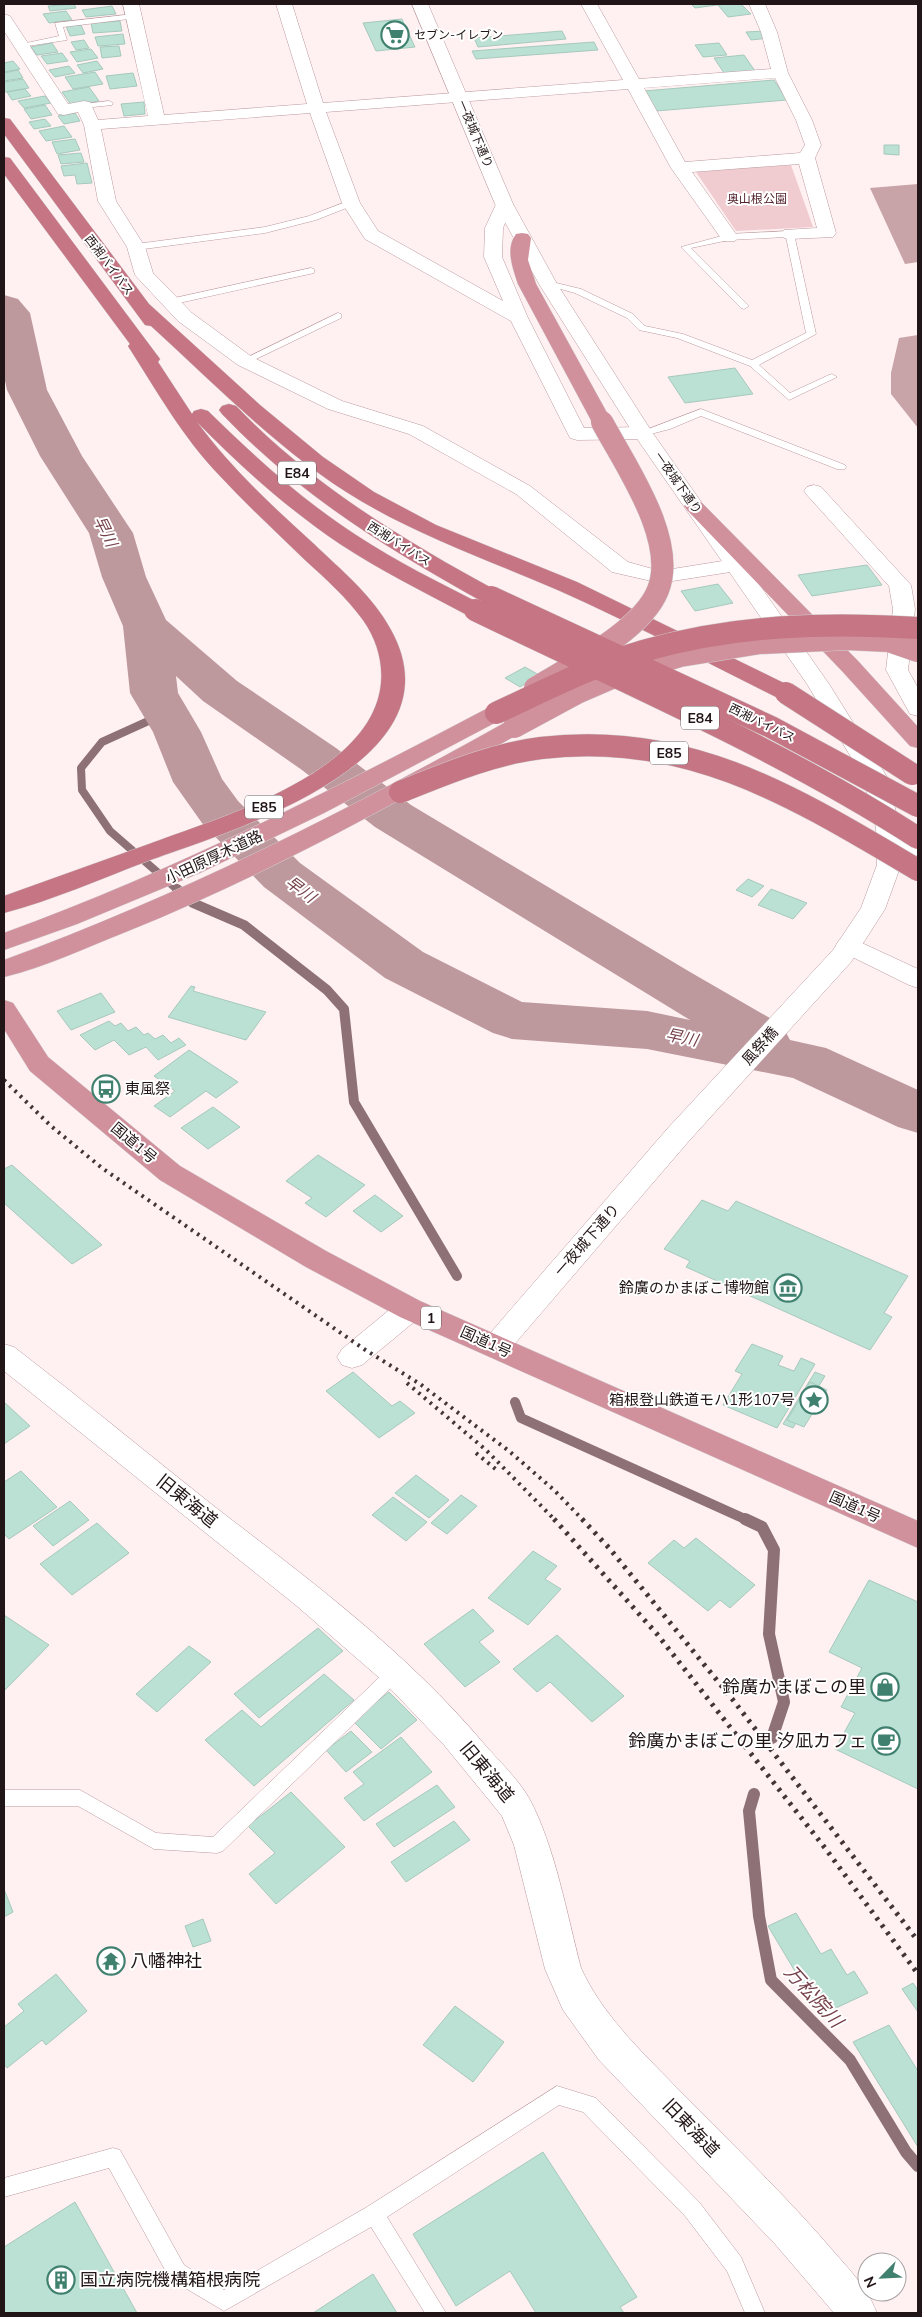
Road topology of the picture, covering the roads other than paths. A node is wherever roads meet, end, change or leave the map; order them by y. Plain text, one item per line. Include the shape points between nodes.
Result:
1 (284, 4) edge
2 (420, 4) edge
3 (589, 4) edge
4 (756, 4) edge
5 (132, 10) edge
6 (4, 19) edge
7 (21, 45) junction
8 (780, 73) junction
9 (632, 84) junction
10 (460, 98) junction
11 (109, 103) dead end
12 (84, 106) junction
13 (317, 109) junction
14 (157, 120) junction
15 (4, 123) edge
16 (92, 125) junction
17 (806, 158) junction
18 (4, 162) edge
19 (680, 168) junction
20 (351, 203) junction
21 (504, 204) junction
22 (790, 234) junction
23 (729, 237) junction
24 (522, 238) junction
25 (136, 247) junction
26 (311, 271) dead end
27 (548, 284) junction
28 (170, 302) junction
29 (140, 306) junction
30 (744, 306) dead end
31 (338, 316) dead end
32 (519, 318) junction
33 (138, 346) junction
34 (245, 361) junction
35 (753, 364) junction
36 (832, 377) dead end
37 (643, 433) junction
38 (841, 467) dead end
39 (814, 491) dead end
40 (694, 506) junction
41 (734, 565) junction
42 (483, 604) junction
43 (918, 628) edge
44 (890, 641) junction
45 (918, 642) edge
46 (918, 651) edge
47 (918, 709) edge
48 (496, 713) junction
49 (918, 741) edge
50 (915, 775) edge
51 (400, 792) junction
52 (918, 806) edge
53 (918, 838) edge
54 (888, 843) junction
55 (918, 848) edge
56 (918, 870) edge
57 (4, 906) edge
58 (4, 942) edge
59 (846, 951) junction
60 (4, 969) edge
61 (918, 979) edge
62 (4, 1009) edge
63 (678, 1135) joint
64 (410, 1309) junction
65 (496, 1346) junction
66 (4, 1356) edge
67 (352, 1357) dead end
68 (918, 1535) edge
69 (396, 1672) junction
70 (4, 1798) edge
71 (4, 2188) edge
72 (374, 2214) junction
73 (436, 2313) edge
74 (755, 2313) edge
75 (856, 2313) edge

1 - 13 street
2 - 10 street, 一夜城下通り
3 - 9 street
4 - 8 street via 769,32
5 - 7 lane via 58,25 64,38
5 - 14 street
6 - 7 street
7 - 12 street via 64,110
8 - 9 street
8 - 17 street via 813,145
9 - 10 street
9 - 19 street
10 - 13 street
10 - 21 street, 一夜城下通り
11 - 12 lane
12 - 16 street
13 - 14 street
13 - 20 street
14 - 16 street
15 - 29 highway, 西湘バイパス / E84
16 - 25 street via 107,201
17 - 19 street
17 - 22 street via 827,233
18 - 33 highway, 西湘バイパス / E84
19 - 23 street
20 - 25 lane via 280,227
20 - 32 street via 372,235
21 - 24 street, 一夜城下通り
21 - 32 street via 494,228 493,257
22 - 23 lane
22 - 35 lane via 811,334
23 - 30 lane via 685,247
24 - 27 street, 一夜城下通り
24 - 48 highway, 小田原厚木道路, bridge via 519,260 528,284 652,520 660,540 663,573 659,589 648,606 620,634
25 - 28 street via 144,275
26 - 28 lane
27 - 35 lane via 578,291 630,316 642,328 680,336
27 - 37 street, 一夜城下通り
28 - 34 street
29 - 42 highway, 西湘バイパス / E84 via 234,416 284,462 334,502
29 - 50 highway, bridge via 253,409 316,461 367,496 429,529 569,587 786,693
31 - 34 lane
32 - 37 street via 577,434
33 - 42 highway, 西湘バイパス / E84 via 223,438 305,508 370,554
33 - 57 highway, E85 via 196,434 224,468 360,602 380,628 392,654 394,678 390,704 379,727 360,749 333,770 262,808
34 - 41 street via 335,405 416,430 522,490 620,567 660,577
35 - 36 lane via 789,396
37 - 38 lane via 666,428 701,412
37 - 40 street, 一夜城下通り
39 - 47 street via 900,585 904,609 897,670
40 - 41 street, 一夜城下通り
40 - 49 highway via 850,666
41 - 54 street, 一夜城下通り via 818,684 875,778 888,828
42 - 52 highway, 西湘バイパス / E84, bridge via 771,727
42 - 53 highway, 西湘バイパス / E84, bridge via 802,768
43 - 48 highway, bridge via 840,624 709,636 641,652 604,665
44 - 45 highway
44 - 46 highway, 小田原厚木道路, bridge
44 - 51 highway, 小田原厚木道路, bridge via 847,639 760,643 650,664 577,693
48 - 58 highway, 小田原厚木道路 / E85 via 302,816 222,854 114,901
51 - 56 highway, E85, bridge via 466,766 540,748 621,745 704,760 745,774
51 - 60 highway, 小田原厚木道路 / E85 via 168,906
54 - 55 street
54 - 59 street, 一夜城下通り via 889,865 873,909
59 - 61 street
59 - 63 street, 風祭橋
62 - 64 highway, 国道1号 / 1 via 39,1064 170,1172 316,1259
63 - 65 street, 一夜城下通り
64 - 65 highway, 国道1号 / 1
64 - 67 street
65 - 68 highway, 国道1号 / 1
66 - 69 street, 旧東海道 via 309,1597
69 - 70 lane via 217,1845 154,1841 80,1798
69 - 75 street, 旧東海道 via 456,1735 516,1807 530,1845 563,1969 576,1998 612,2047 789,2230 845,2295
71 - 72 lane via 113,2157 177,2272 224,2301
72 - 73 lane
72 - 74 lane via 558,2095 589,2104 692,2209 734,2264

